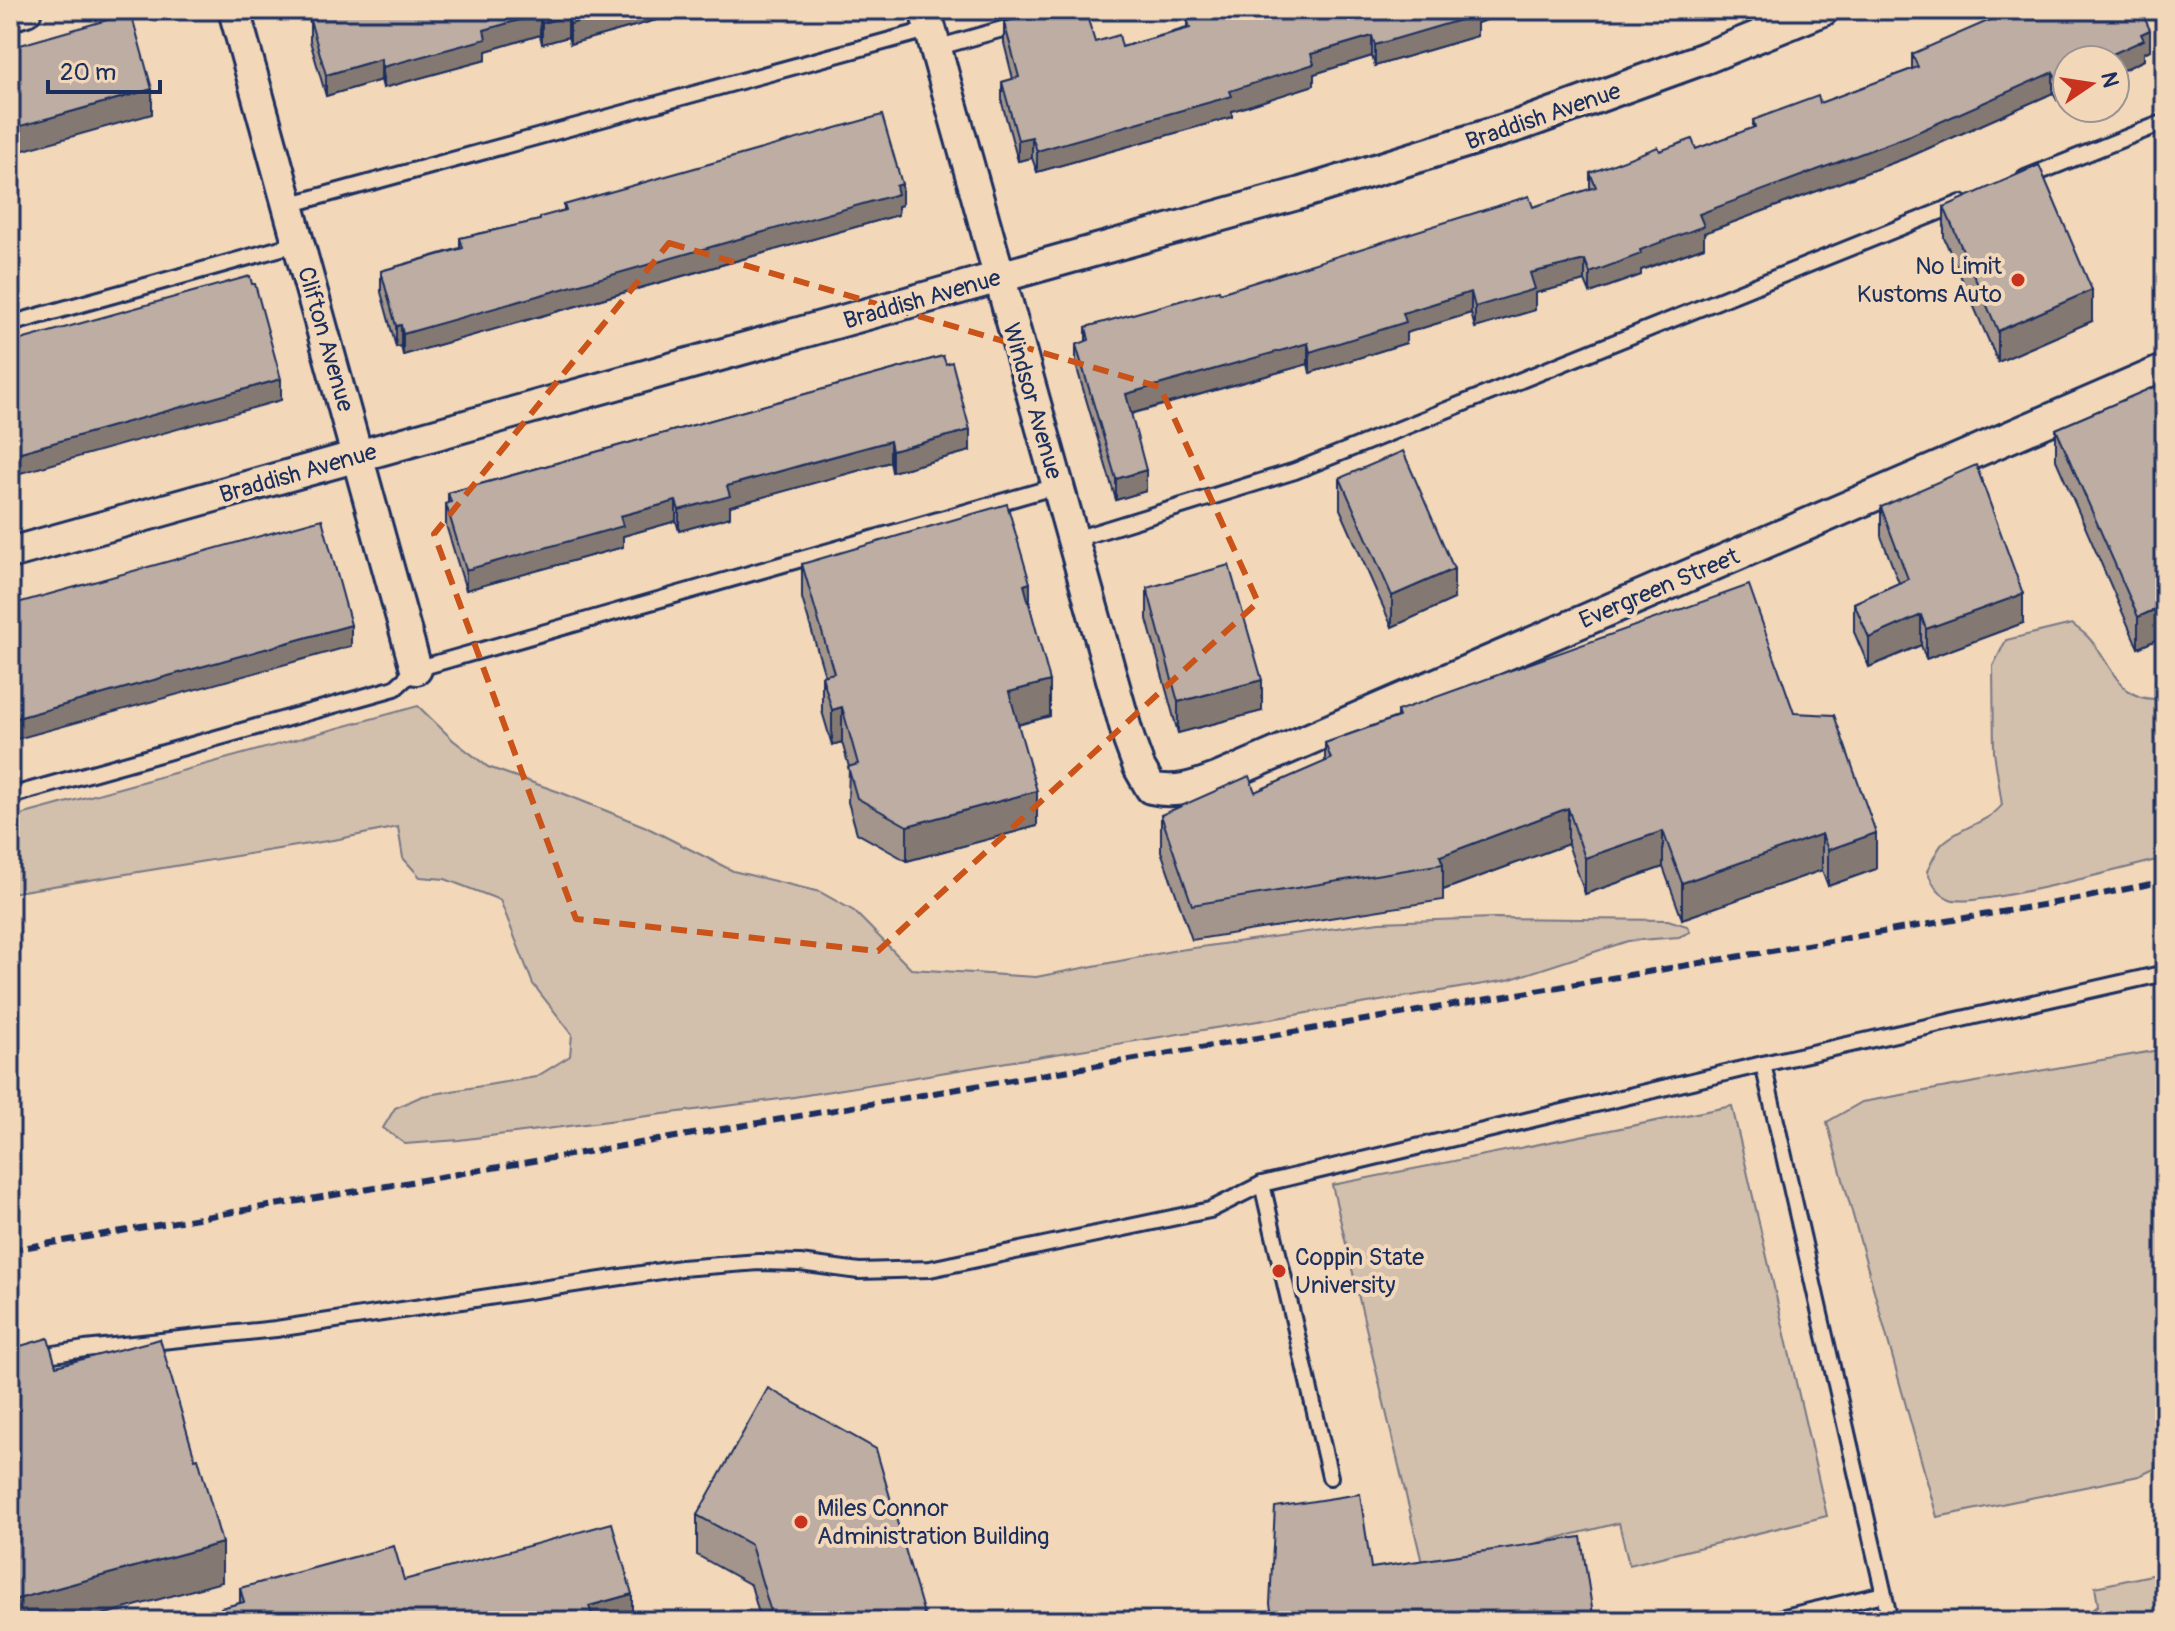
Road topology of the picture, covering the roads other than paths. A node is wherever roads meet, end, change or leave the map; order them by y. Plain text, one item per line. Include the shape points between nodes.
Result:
1 (26, 10) edge
2 (234, 10) edge
3 (1823, 10) edge
4 (10, 15) edge
5 (1038, 18) edge
6 (931, 29) edge
7 (2165, 122) edge
8 (2004, 186) edge
9 (1975, 198) edge
10 (288, 205) junction
11 (299, 243) junction
12 (998, 277) junction
13 (10, 324) edge
14 (2165, 370) edge
15 (358, 456) junction
16 (1057, 486) junction
17 (1072, 540) junction
18 (10, 553) edge
19 (416, 669) junction
20 (1151, 788) joint
21 (10, 796) edge
22 (2165, 973) edge
23 (1763, 1064) junction
24 (1262, 1184) junction
25 (10, 1361) edge
26 (1330, 1477) dead end
27 (1884, 1594) junction
28 (1767, 1621) edge
29 (1890, 1621) edge

1 - 4 street
2 - 10 street, Clifton Avenue
3 - 12 street, Braddish Avenue via 1494,134
5 - 6 lane
6 - 10 lane
6 - 12 street, Windsor Avenue
7 - 8 lane
9 - 17 lane via 1295,471
10 - 11 street, Clifton Avenue
11 - 13 lane
11 - 15 street, Clifton Avenue
12 - 15 street, Braddish Avenue
12 - 16 street, Windsor Avenue
14 - 20 street, Evergreen Street via 1219,778 1168,792
15 - 18 street, Braddish Avenue
15 - 19 street, Clifton Avenue
16 - 17 street, Windsor Avenue
16 - 19 lane
17 - 20 street, Windsor Avenue via 1129,740
19 - 21 lane via 395,688
22 - 23 lane
23 - 24 lane
23 - 27 lane
24 - 25 lane via 1210,1210 930,1269 859,1271 759,1262 681,1268 276,1329
24 - 26 lane
27 - 28 lane
27 - 29 lane

